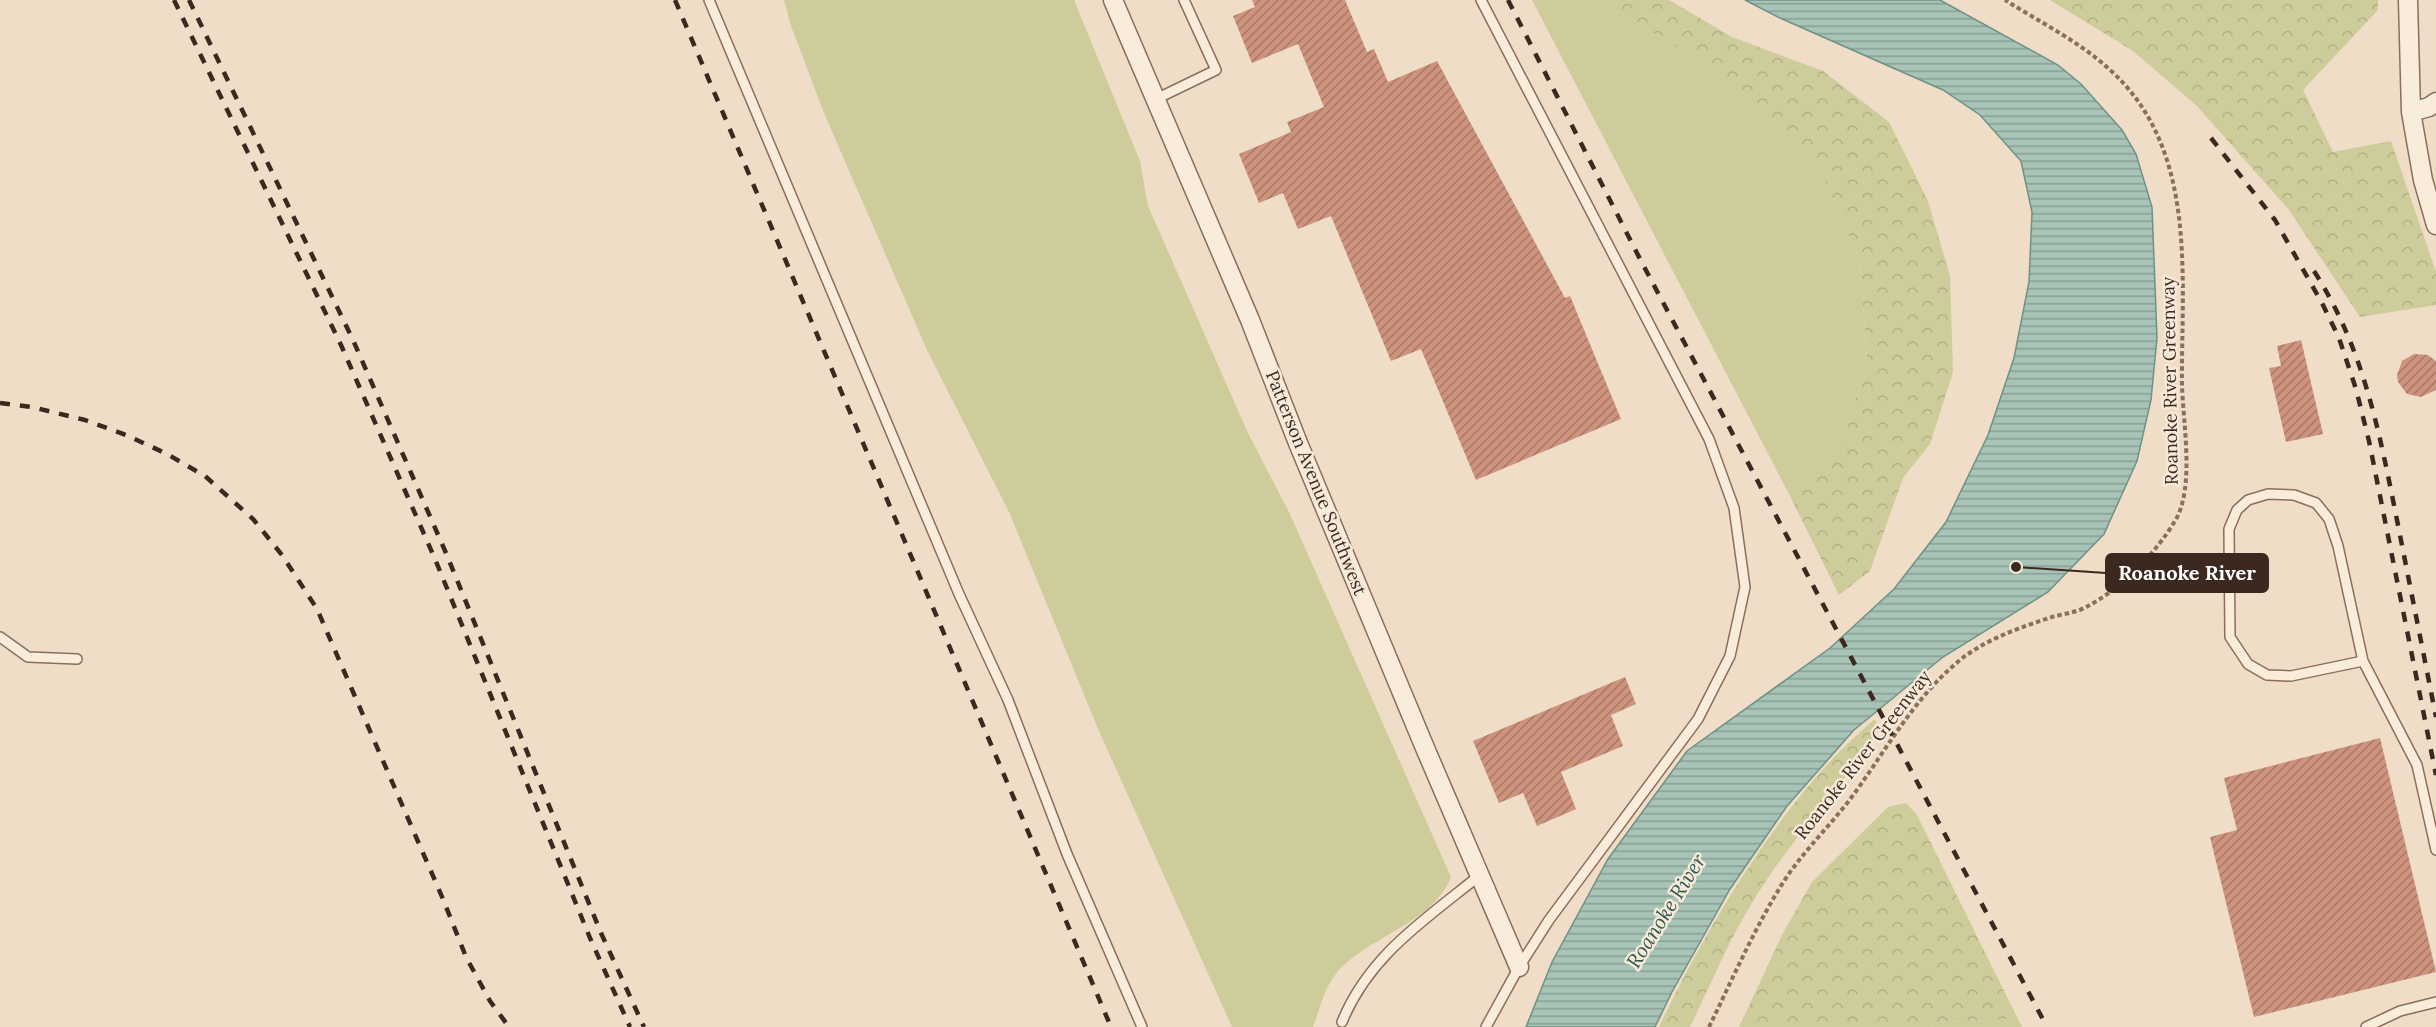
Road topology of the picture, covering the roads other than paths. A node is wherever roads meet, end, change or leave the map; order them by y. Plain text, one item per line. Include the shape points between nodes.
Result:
1 (709, 0) edge
2 (1113, 0) edge
3 (1184, 0) edge
4 (1481, 0) edge
5 (2408, 0) edge
6 (1154, 100) junction
7 (2436, 102) edge
8 (2411, 112) junction
9 (2436, 225) edge
10 (0, 637) edge
11 (77, 659) dead end
12 (2363, 661) junction
13 (2436, 850) edge
14 (1480, 875) junction
15 (1519, 967) junction
16 (2436, 1002) edge
17 (1342, 1022) dead end
18 (1142, 1027) edge
19 (1486, 1027) edge
20 (2366, 1027) edge

1 - 18 lane via 959,594 1008,700 1067,854
2 - 6 street, Patterson Avenue Southwest
3 - 6 lane via 1216,70
4 - 15 lane via 1709,439 1734,507 1745,587 1730,656 1698,719 1549,920
5 - 8 street
6 - 14 street, Patterson Avenue Southwest via 1250,320
7 - 8 street
8 - 9 street via 2422,180
10 - 11 lane via 27,657
12 - 12 lane via 2329,519 2316,503 2294,495 2268,494 2248,500 2237,510 2229,529 2230,637 2248,664 2267,675 2291,676
12 - 13 lane via 2417,765
14 - 15 street, Patterson Avenue Southwest
14 - 17 lane via 1378,961 1360,985
15 - 19 lane
16 - 20 lane via 2400,1011

